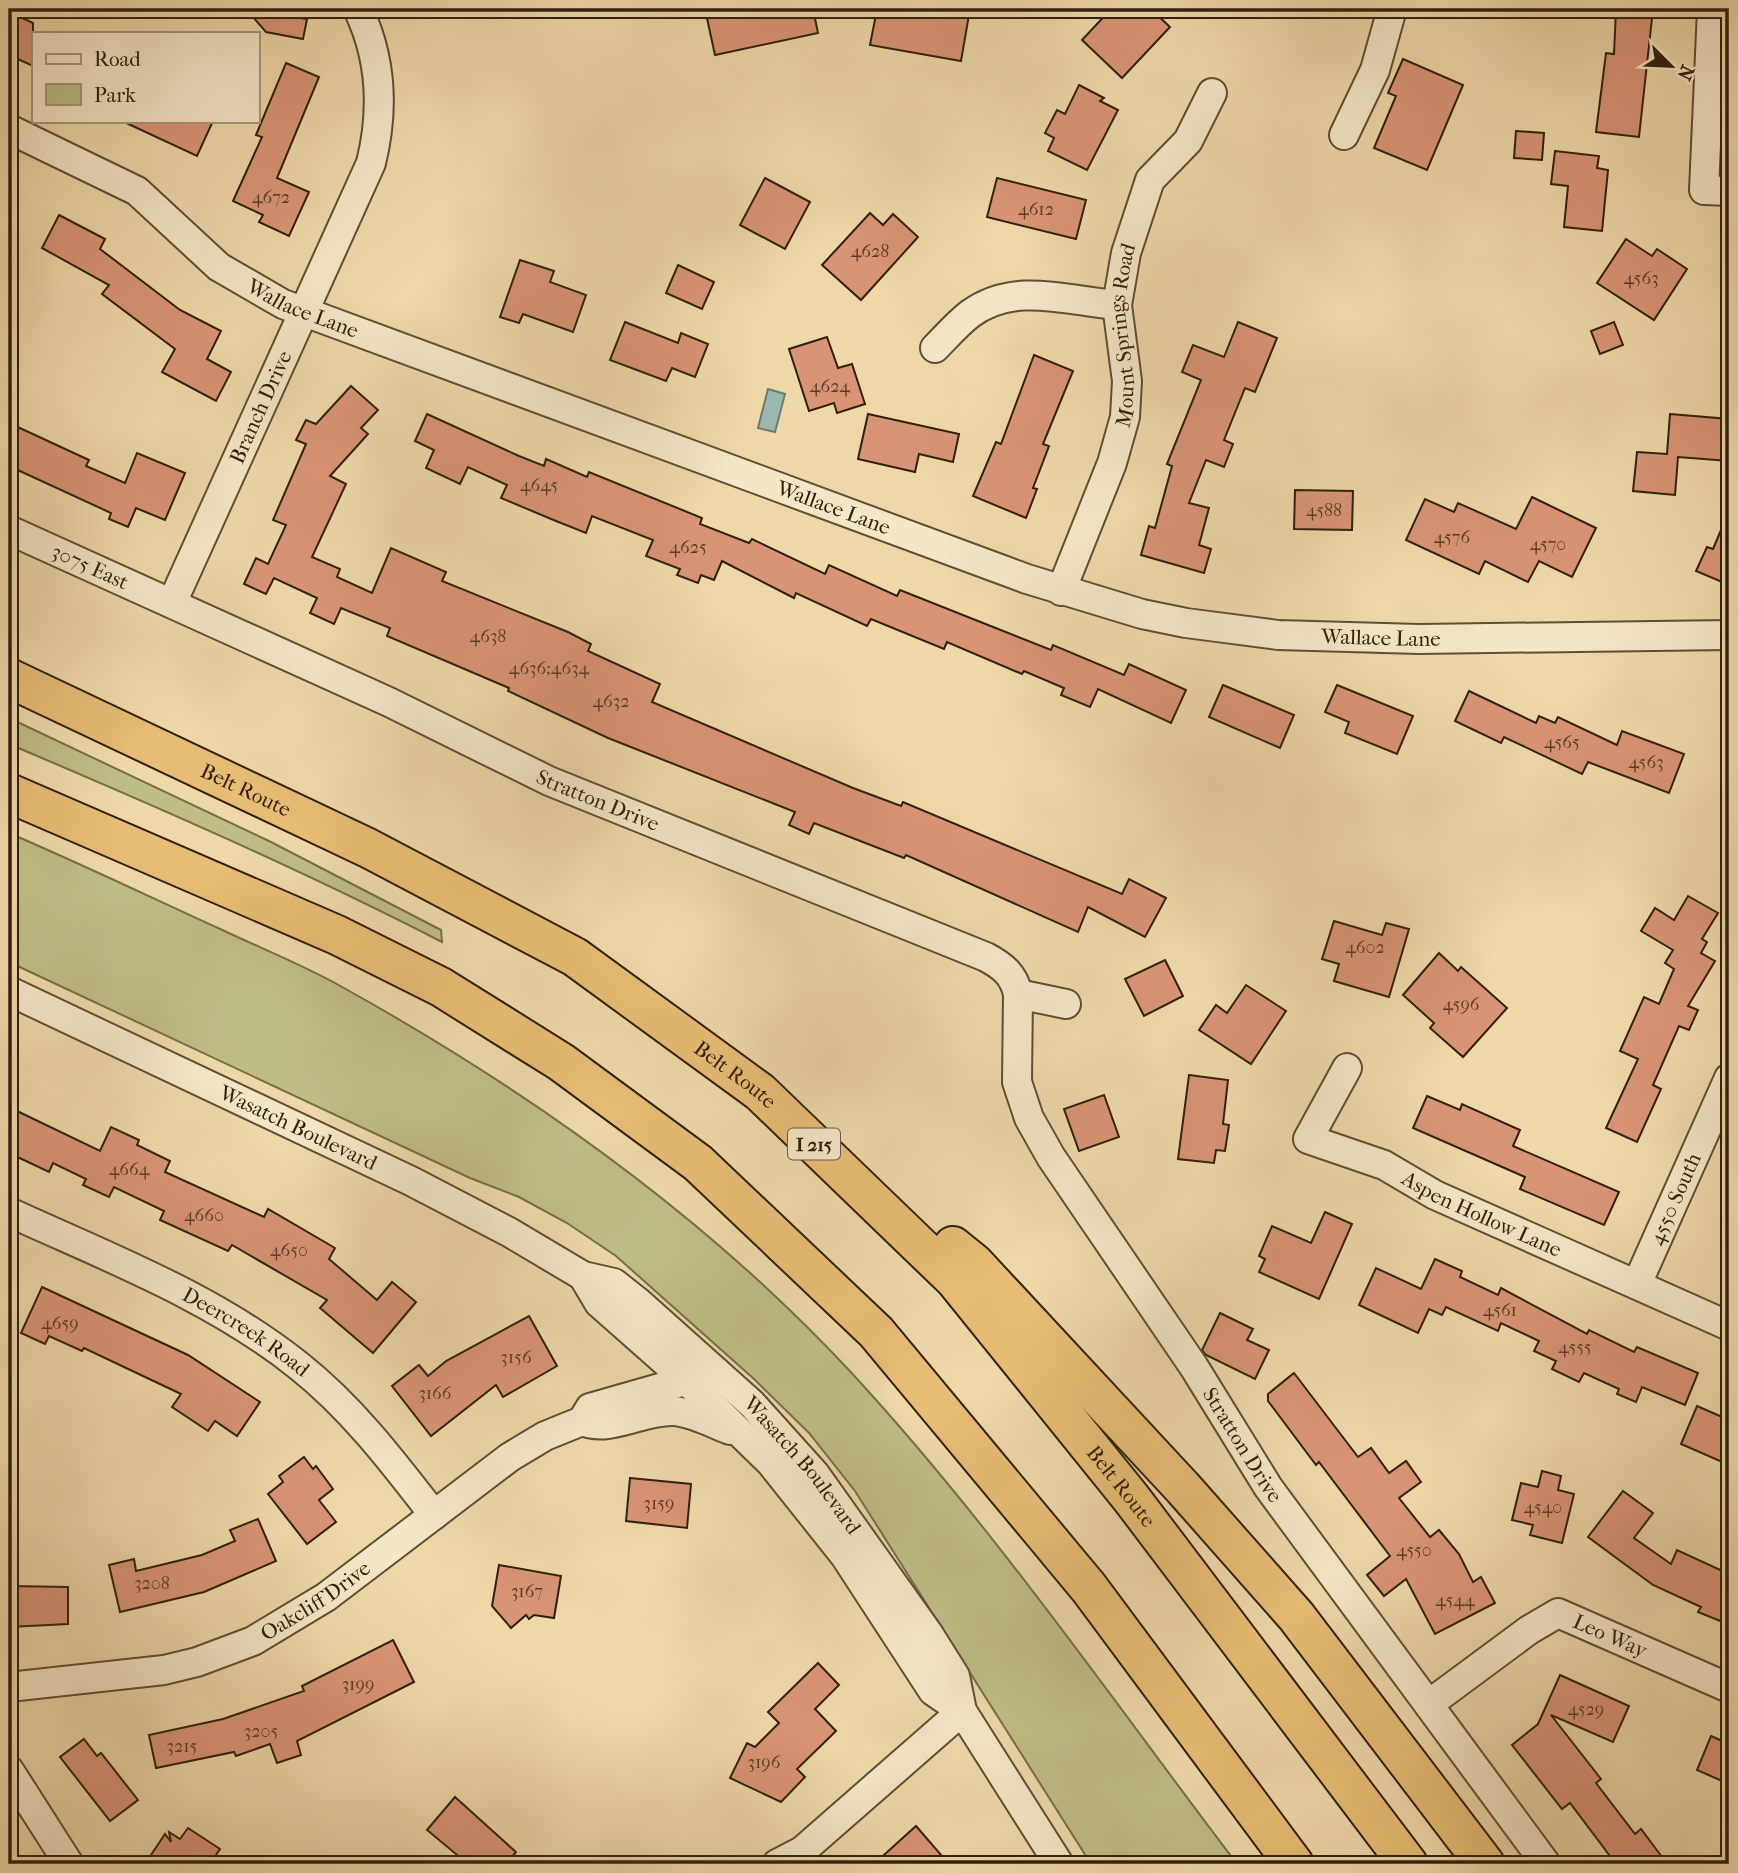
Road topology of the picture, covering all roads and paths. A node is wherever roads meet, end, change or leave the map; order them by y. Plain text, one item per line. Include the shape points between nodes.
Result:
1 (358, 9) edge
2 (1392, 9) edge
3 (1712, 9) edge
4 (1212, 93) dead end
5 (9, 129) edge
6 (1344, 135) dead end
7 (1716, 190) edge
8 (1117, 305) junction
9 (304, 310) junction
10 (935, 348) dead end
11 (9, 530) edge
12 (1061, 591) junction
13 (172, 603) junction
14 (1729, 635) edge
15 (9, 678) edge
16 (9, 793) edge
17 (9, 991) edge
18 (1018, 994) junction
19 (1066, 1004) dead end
20 (1347, 1068) dead end
21 (1729, 1078) edge
22 (760, 1092) junction
23 (9, 1212) edge
24 (583, 1276) junction
25 (1637, 1284) junction
26 (1729, 1326) edge
27 (716, 1371) junction
28 (685, 1380) junction
29 (582, 1421) junction
30 (743, 1435) junction
31 (435, 1515) junction
32 (9, 1687) edge
33 (1729, 1688) edge
34 (1429, 1704) junction
35 (962, 1711) junction
36 (9, 1770) edge
37 (69, 1864) edge
38 (777, 1864) edge
39 (1059, 1864) edge
40 (1294, 1864) edge
41 (1408, 1864) edge
42 (1485, 1864) edge
43 (1546, 1864) edge

1 - 9 street, Branch Drive via 377,64 376,141 363,185
2 - 6 street via 1375,70
3 - 7 street
4 - 8 street, Mount Springs Road via 1188,141 1146,189 1121,270
5 - 9 street, Wallace Lane via 131,186 228,273 283,304
8 - 10 street via 1013,295 970,315
8 - 12 street, Mount Springs Road via 1127,381 1125,417
9 - 12 street, Wallace Lane
9 - 13 street, Branch Drive
11 - 13 street, 3075 East
12 - 14 street, Wallace Lane via 1186,623 1278,635 1419,639
13 - 18 street, Stratton Drive via 389,702 549,782 986,957 1010,974
15 - 22 highway, Belt Route / I 215 via 368,848 575,957
16 - 40 highway via 337,935 441,987 561,1062 698,1163 876,1332 1089,1588
17 - 24 street, Wasatch Boulevard via 411,1181
18 - 19 street
18 - 34 street, Stratton Drive via 1017,1082 1029,1118 1051,1157 1194,1367 1268,1487
20 - 25 street, Aspen Hollow Lane via 1308,1139 1384,1164 1436,1195
21 - 25 street, 4550 South
22 - 41 highway, Belt Route / I 215 via 955,1280 1131,1498
22 - 42 highway via 974,1263 1296,1616
23 - 31 street, Deercreek Road via 194,1298 272,1346 345,1408
24 - 27 street, Wasatch Boulevard via 614,1283
24 - 28 street, Wasatch Boulevard via 599,1303
25 - 26 street, Aspen Hollow Lane
27 - 28 street, Oakcliff Drive
27 - 35 street, Wasatch Boulevard via 785,1439 844,1513 955,1676
28 - 29 street, Oakcliff Drive via 590,1408
28 - 30 street, Wasatch Boulevard
29 - 30 street, Oakcliff Drive via 594,1426 671,1411
29 - 31 street, Oakcliff Drive via 527,1446
30 - 35 street, Wasatch Boulevard via 810,1509 933,1691
31 - 32 street, Oakcliff Drive via 304,1613 225,1653 164,1670
33 - 34 street, Leo Way via 1559,1613
34 - 43 street, Stratton Drive
35 - 38 street via 802,1851
35 - 39 street, Wasatch Boulevard
36 - 37 street

